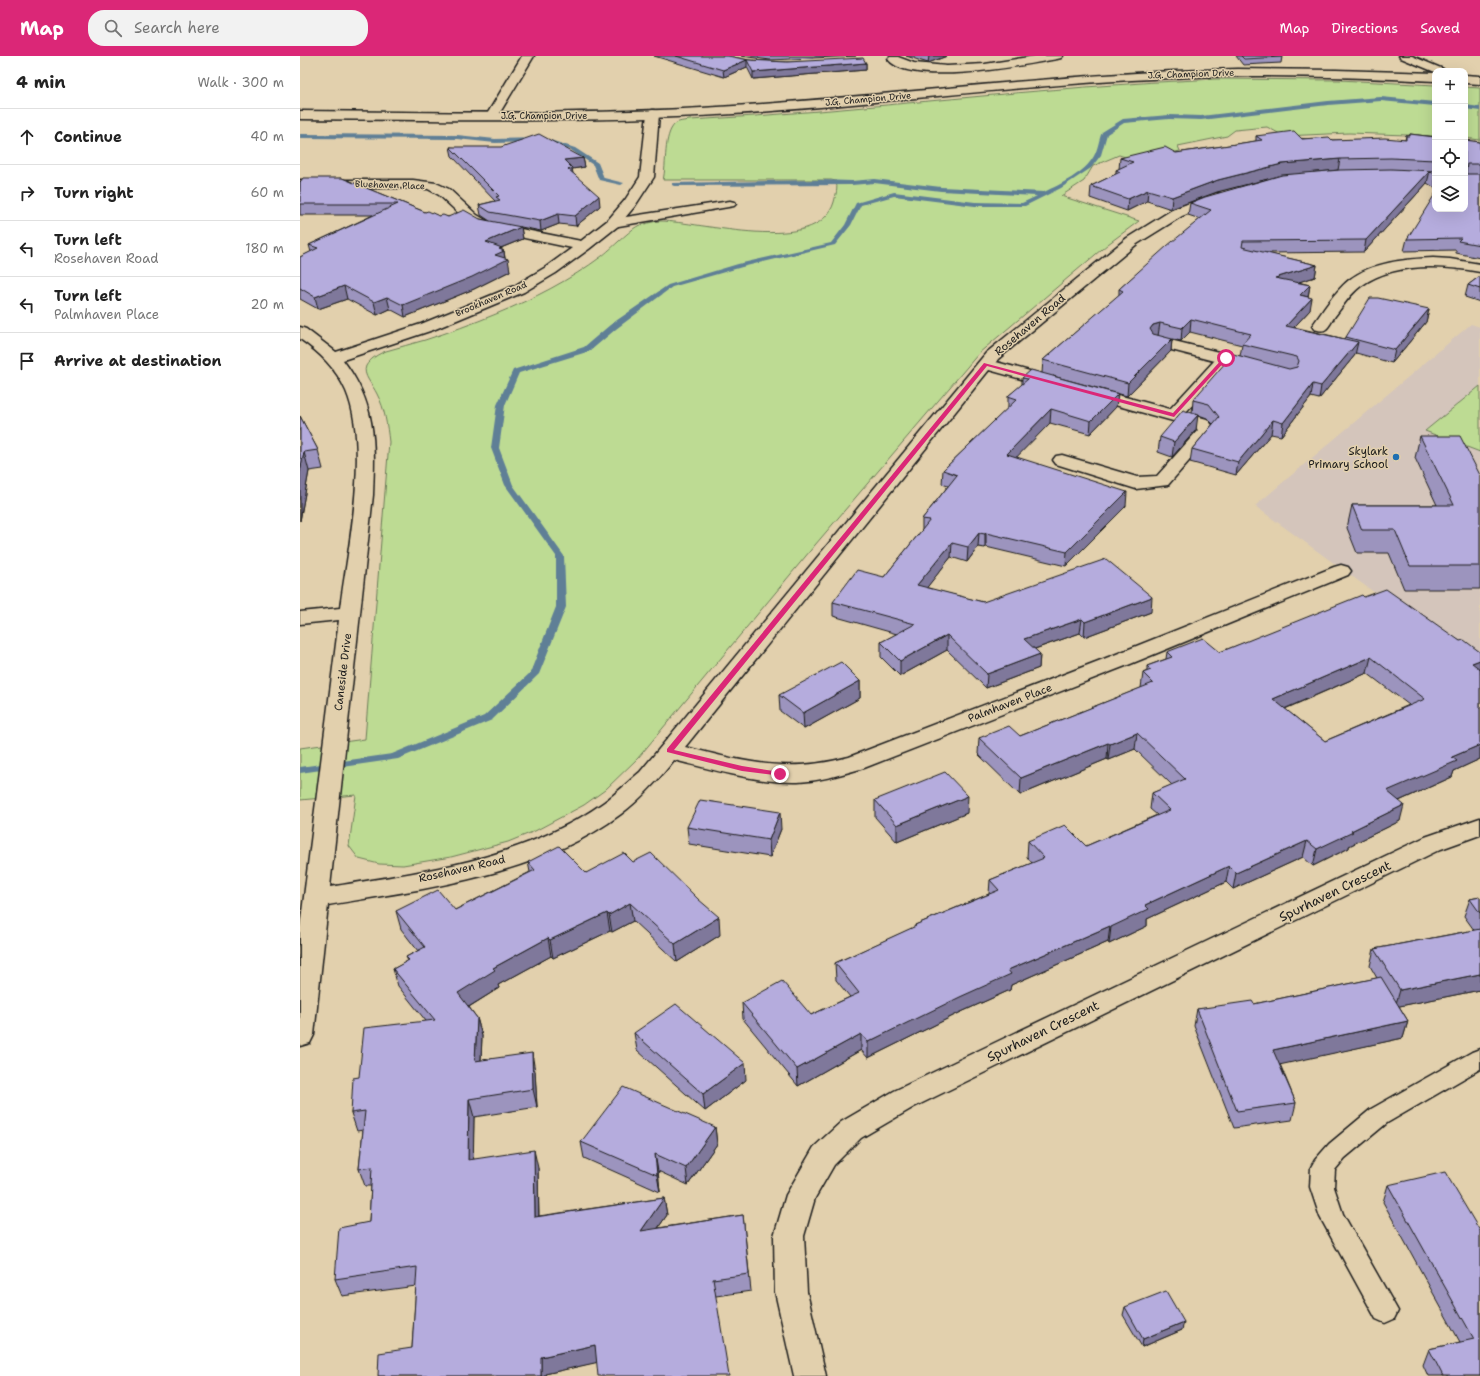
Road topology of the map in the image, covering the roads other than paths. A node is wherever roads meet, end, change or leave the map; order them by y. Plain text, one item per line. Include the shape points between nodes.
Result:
1 (528, 56) edge
2 (1057, 56) edge
3 (1404, 56) edge
4 (894, 59) dead end
5 (1433, 68) edge
6 (1432, 78) edge
7 (1468, 79) edge
8 (1480, 80) edge
9 (653, 114) junction
10 (300, 115) edge
11 (492, 116) junction
12 (300, 184) edge
13 (1235, 192) edge
14 (730, 204) dead end
15 (613, 223) junction
16 (584, 246) junction
17 (1480, 268) edge
18 (1320, 326) dead end
19 (300, 332) edge
20 (1158, 342) edge
21 (333, 358) junction
22 (1226, 358) junction
23 (986, 364) junction
24 (1272, 371) edge
25 (1174, 415) junction
26 (1062, 460) dead end
27 (1341, 571) dead end
28 (350, 613) junction
29 (300, 618) edge
30 (669, 751) junction
31 (1480, 826) edge
32 (316, 898) junction
33 (300, 1035) edge
34 (1480, 1058) edge
35 (1385, 1310) dead end
36 (810, 1376) edge

1 - 11 street
2 - 4 street via 956,69 922,69
3 - 5 lane
6 - 9 street, J.G. Champion Drive via 1288,72 1171,74 813,104
7 - 8 street
9 - 11 street, J.G. Champion Drive
9 - 15 street, Brookhaven Road via 647,177
10 - 11 street, J.G. Champion Drive
12 - 16 street, Bluehaven Place via 414,184 436,187 448,193 470,218 478,223
13 - 23 street, Rosehaven Road via 1177,213 1132,241 992,356
14 - 15 lane
15 - 16 street, Brookhaven Road
16 - 21 street, Brookhaven Road via 552,270 519,289 427,326
17 - 18 street via 1426,263 1369,274 1355,283
19 - 21 street, Caneside Drive
20 - 22 street
21 - 28 street, Caneside Drive via 351,384 362,410 366,441 364,495
22 - 24 street
22 - 25 street
23 - 25 street
23 - 30 street, Rosehaven Road
25 - 26 street via 1201,423 1207,430 1162,481 1136,482
27 - 30 street, Palmhaven Place via 856,763 817,772 780,774
28 - 29 street
28 - 32 street, Caneside Drive
30 - 32 street, Rosehaven Road via 630,795 582,828 552,843 486,866
31 - 36 street, Spurhaven Crescent via 1434,843 925,1088 851,1130 824,1156 801,1195 789,1236 791,1292
32 - 33 street, Caneside Drive
34 - 35 lane via 1379,1116 1337,1151 1323,1168 1322,1187 1332,1217

